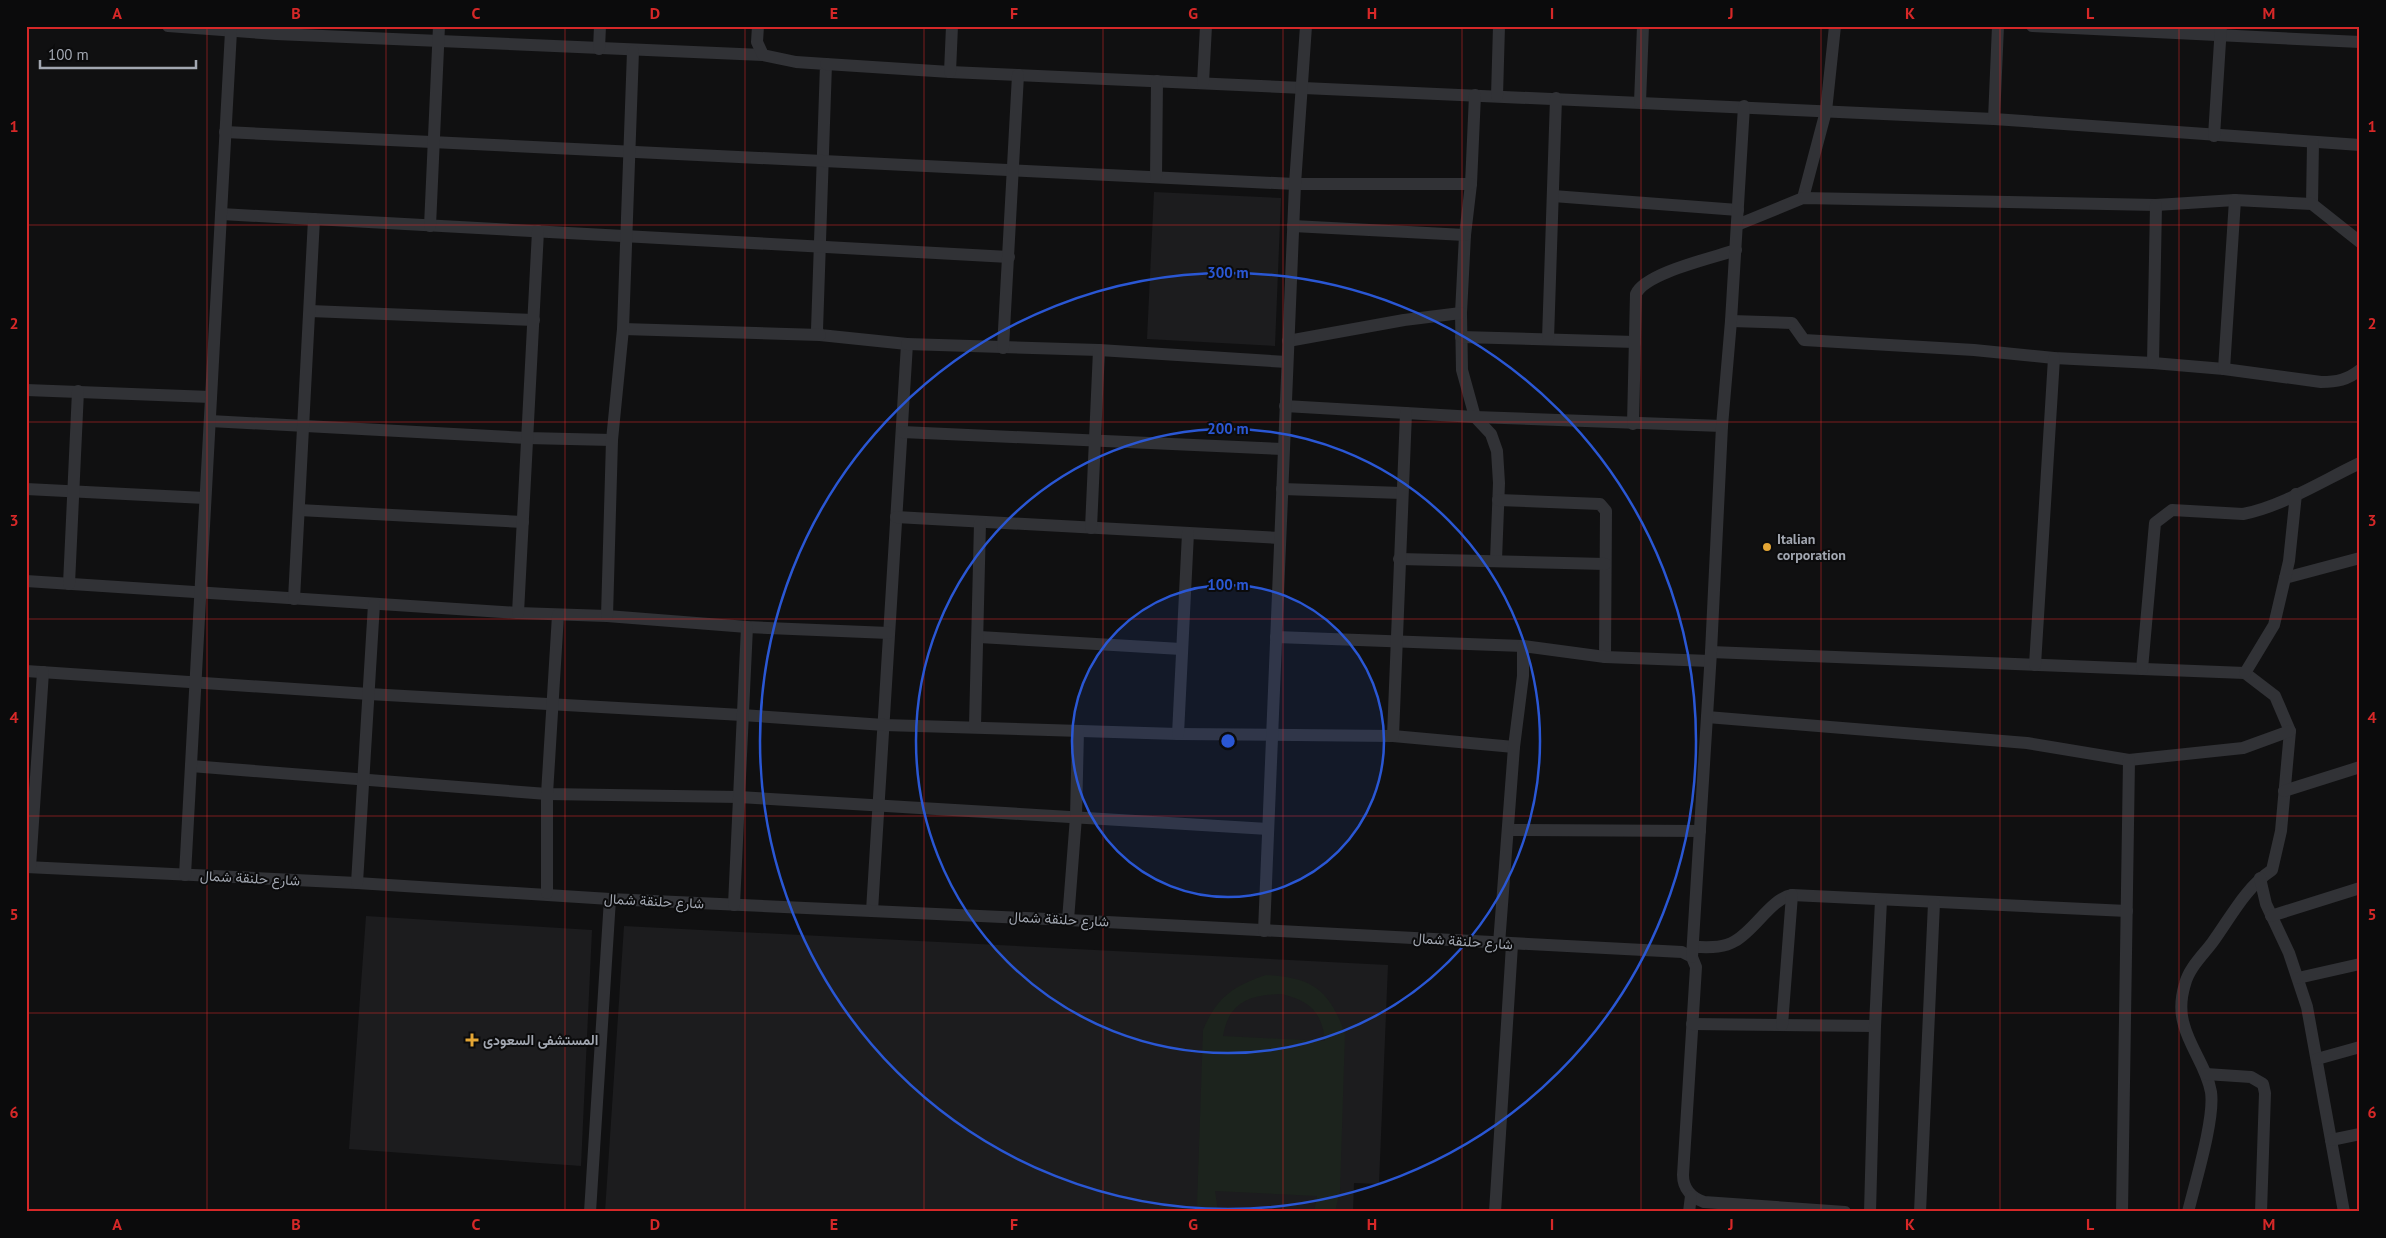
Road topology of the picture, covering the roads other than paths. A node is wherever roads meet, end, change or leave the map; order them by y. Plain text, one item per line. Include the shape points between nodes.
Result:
1 (168, 26) edge
2 (439, 26) edge
3 (600, 26) edge
4 (758, 26) edge
5 (952, 26) edge
6 (1206, 26) edge
7 (1306, 26) edge
8 (1499, 26) edge
9 (1644, 26) edge
10 (1835, 26) edge
11 (1998, 26) edge
12 (2032, 26) edge
13 (276, 30) edge
14 (231, 31) junction
15 (2221, 31) edge
16 (438, 42) junction
17 (2360, 42) edge
18 (599, 49) junction
19 (633, 51) junction
20 (763, 55) junction
21 (826, 64) junction
22 (950, 72) junction
23 (1018, 75) junction
24 (1157, 81) junction
25 (1203, 83) junction
26 (1302, 88) junction
27 (1475, 95) junction
28 (1497, 96) junction
29 (1556, 98) junction
30 (1640, 102) junction
31 (1744, 106) junction
32 (1826, 111) junction
33 (1994, 119) junction
34 (225, 132) junction
35 (2214, 136) junction
36 (434, 142) junction
37 (2313, 142) junction
38 (2360, 145) edge
39 (630, 152) junction
40 (824, 161) junction
41 (1014, 170) junction
42 (1156, 177) junction
43 (1294, 184) junction
44 (1471, 184) junction
45 (1553, 196) junction
46 (1803, 198) junction
47 (2235, 200) junction
48 (2312, 204) junction
49 (2156, 205) junction
50 (1738, 210) junction
51 (221, 214) junction
52 (314, 219) junction
53 (1737, 225) junction
54 (430, 226) junction
55 (1293, 226) junction
56 (538, 231) junction
57 (1465, 235) junction
58 (627, 236) junction
59 (2360, 242) edge
60 (821, 247) junction
61 (1736, 250) junction
62 (1009, 257) junction
63 (310, 311) junction
64 (1461, 313) junction
65 (534, 320) junction
66 (1731, 321) junction
67 (623, 329) junction
68 (820, 335) junction
69 (1462, 337) junction
70 (1548, 339) junction
71 (1288, 341) junction
72 (1635, 342) junction
73 (907, 344) junction
74 (1003, 348) junction
75 (1099, 350) junction
76 (2054, 358) junction
77 (1287, 362) junction
78 (2153, 363) junction
79 (2224, 369) junction
80 (2360, 370) edge
81 (26, 390) edge
82 (78, 391) junction
83 (211, 397) junction
84 (1285, 406) junction
85 (1406, 413) junction
86 (1476, 417) junction
87 (210, 420) junction
88 (1633, 424) junction
89 (304, 426) junction
90 (1722, 426) junction
91 (902, 432) junction
92 (528, 438) junction
93 (612, 440) junction
94 (1094, 441) junction
95 (1284, 449) junction
96 (2360, 463) edge
97 (26, 489) edge
98 (1282, 489) junction
99 (74, 491) junction
100 (1402, 493) junction
101 (2296, 494) junction
102 (205, 498) junction
103 (1498, 500) junction
104 (299, 510) junction
105 (896, 517) junction
106 (523, 522) junction
107 (980, 523) junction
108 (1091, 528) junction
109 (1188, 533) junction
110 (1280, 538) junction
111 (1399, 558) junction
112 (2360, 558) edge
113 (1496, 560) junction
114 (1605, 564) junction
115 (2285, 578) junction
116 (26, 581) edge
117 (69, 584) junction
118 (200, 592) junction
119 (294, 598) junction
120 (374, 604) junction
121 (518, 613) junction
122 (558, 615) junction
123 (608, 616) junction
124 (747, 628) junction
125 (889, 633) junction
126 (979, 636) junction
127 (1276, 637) junction
128 (1395, 640) junction
129 (1524, 646) junction
130 (1181, 649) junction
131 (1605, 657) junction
132 (1711, 657) junction
133 (2035, 665) junction
134 (2142, 669) junction
135 (26, 671) edge
136 (43, 672) junction
137 (2244, 674) junction
138 (194, 682) junction
139 (370, 694) junction
140 (554, 705) junction
141 (742, 715) junction
142 (1707, 717) junction
143 (884, 725) junction
144 (975, 726) junction
145 (1078, 731) junction
146 (2290, 731) junction
147 (1178, 734) junction
148 (1273, 734) junction
149 (1392, 736) junction
150 (1514, 747) junction
151 (2130, 760) junction
152 (191, 766) junction
153 (2360, 767) edge
154 (32, 779) edge
155 (364, 779) junction
156 (2284, 791) junction
157 (546, 794) junction
158 (739, 797) junction
159 (879, 807) junction
160 (1076, 817) junction
161 (1268, 829) junction
162 (1508, 830) junction
163 (1700, 831) junction
164 (28, 867) edge
165 (185, 875) junction
166 (2260, 878) junction
167 (357, 883) junction
168 (2360, 888) edge
169 (547, 894) junction
170 (1792, 895) junction
171 (610, 899) junction
172 (1881, 900) junction
173 (1934, 903) junction
174 (734, 904) junction
175 (872, 911) junction
176 (2127, 911) junction
177 (2271, 916) junction
178 (1068, 920) junction
179 (1264, 931) junction
180 (1499, 944) junction
181 (1512, 945) junction
182 (1693, 952) junction
183 (2360, 964) edge
184 (2298, 978) junction
185 (1692, 1024) junction
186 (1782, 1025) junction
187 (1875, 1026) junction
188 (2360, 1048) edge
189 (2317, 1059) junction
190 (2206, 1074) junction
191 (2360, 1134) edge
192 (2331, 1140) junction
193 (1691, 1196) junction
194 (590, 1212) edge
195 (1495, 1212) edge
196 (1690, 1212) edge
197 (1845, 1212) edge
198 (1870, 1212) edge
199 (1920, 1212) edge
200 (2122, 1212) edge
201 (2188, 1212) edge
202 (2261, 1212) edge
203 (2344, 1212) edge

1 - 14 street
2 - 16 street
3 - 18 street
4 - 20 street via 756,42
5 - 22 street
6 - 25 street
7 - 26 street
8 - 28 street
9 - 30 street
10 - 32 street
11 - 33 street
12 - 15 street
13 - 14 street
13 - 16 street
14 - 34 street
15 - 17 street
15 - 35 street
16 - 18 street
16 - 36 street
18 - 19 street
19 - 20 street
19 - 39 street
20 - 21 street
21 - 22 street
21 - 40 street
22 - 23 street
23 - 24 street
23 - 41 street
24 - 25 street
24 - 42 street
25 - 26 street
26 - 27 street
26 - 43 street
27 - 28 street
27 - 44 street
28 - 29 street
29 - 30 street
29 - 45 street
30 - 31 street
31 - 32 street
31 - 50 street
32 - 33 street
32 - 46 street
33 - 35 street
34 - 36 street
34 - 51 street
35 - 37 street
36 - 39 street
36 - 54 street
37 - 38 street
37 - 48 street
39 - 40 street
39 - 58 street
40 - 41 street
40 - 60 street
41 - 42 street
41 - 62 street
42 - 43 street
43 - 44 street
43 - 55 street
44 - 57 street
45 - 50 street
45 - 70 street
46 - 49 street
46 - 53 street
47 - 48 street
47 - 49 street
47 - 79 street
48 - 59 street
49 - 78 street
50 - 53 street
51 - 52 street
51 - 83 street
52 - 54 street
52 - 63 street
53 - 61 street
54 - 56 street
55 - 57 street
55 - 71 street
56 - 58 street
56 - 65 street
57 - 64 street
58 - 60 street
58 - 67 street
60 - 62 street
60 - 68 street via 816,323
61 - 66 street
61 - 72 street via 1655,278 1639,288 1636,294
62 - 74 street
63 - 65 street
63 - 89 street
64 - 69 street
64 - 71 street
65 - 92 street
66 - 76 street via 1792,323 1804,340
66 - 90 street
67 - 68 street
67 - 93 street
68 - 73 street
69 - 70 street
69 - 86 street via 1462,370
70 - 72 street
71 - 77 street
72 - 88 street
73 - 74 street
73 - 91 street
74 - 75 street
75 - 77 street
75 - 94 street
76 - 78 street
76 - 133 street
77 - 84 street
78 - 79 street
79 - 80 street via 2336,382 2350,378
81 - 82 street
82 - 83 street
82 - 99 street
83 - 87 street
84 - 85 street
84 - 95 street
85 - 86 street
85 - 100 street
86 - 88 street
86 - 103 street via 1491,434 1497,451
87 - 89 street
87 - 102 street
88 - 90 street
89 - 92 street
89 - 104 street
90 - 132 street
91 - 94 street
91 - 105 street
92 - 93 street
92 - 106 street
93 - 123 street
94 - 95 street
94 - 108 street
95 - 98 street
96 - 101 street
97 - 99 street
98 - 100 street
98 - 110 street
99 - 102 street
99 - 117 street
100 - 111 street
101 - 115 street
101 - 134 street via 2243,514 2172,510 2155,523
102 - 118 street
103 - 113 street
103 - 114 street via 1600,504 1606,511
104 - 106 street
104 - 119 street
105 - 107 street
105 - 125 street
106 - 121 street
107 - 108 street
107 - 126 street
108 - 109 street
109 - 110 street
109 - 130 street
110 - 127 street
111 - 113 street
111 - 128 street
112 - 115 street
113 - 114 street
114 - 131 street
115 - 137 street via 2274,625
116 - 117 street
117 - 118 street
118 - 119 street
118 - 138 street
119 - 120 street
120 - 121 street
120 - 139 street
121 - 122 street
122 - 123 street
122 - 140 street
123 - 124 street
124 - 125 street
124 - 141 street
125 - 143 street
126 - 130 street
126 - 144 street
127 - 128 street
127 - 148 street
128 - 129 street
128 - 149 street
129 - 131 street
129 - 150 street
130 - 147 street
131 - 132 street
132 - 133 street
132 - 142 street
133 - 134 street
134 - 137 street
135 - 136 street
136 - 138 street
136 - 154 street
137 - 146 street via 2275,696
138 - 139 street
138 - 152 street
139 - 140 street
139 - 155 street
140 - 141 street
140 - 157 street
141 - 143 street
141 - 158 street
142 - 151 street via 2027,743
142 - 163 street
143 - 144 street
143 - 159 street
144 - 145 street
145 - 147 street
145 - 160 street
146 - 151 street via 2243,748
146 - 156 street
147 - 148 street
148 - 149 street
148 - 161 street
149 - 150 street
150 - 162 street
151 - 176 street
152 - 155 street
152 - 165 street
153 - 156 street
154 - 164 street
155 - 157 street
155 - 167 street
156 - 166 street via 2281,831 2272,870
157 - 158 street
157 - 169 street
158 - 159 street
158 - 174 street
159 - 160 street
159 - 175 street
160 - 161 street
160 - 178 street
161 - 179 street
162 - 163 street
162 - 180 street
163 - 182 street
164 - 165 street, شارع حلنقة شمال
165 - 167 street, شارع حلنقة شمال
166 - 177 street
166 - 190 street via 2237,904 2185,982 2181,1004 2184,1026
167 - 169 street, شارع حلنقة شمال
168 - 177 street
169 - 171 street, شارع حلنقة شمال
170 - 172 street
170 - 182 street, شارع حلنقة شمال via 1782,898 1734,942
170 - 186 street
171 - 174 street, شارع حلنقة شمال
171 - 194 street
172 - 173 street
172 - 187 street
173 - 176 street
173 - 199 street
174 - 175 street, شارع حلنقة شمال
175 - 178 street, شارع حلنقة شمال
176 - 200 street
177 - 184 street
178 - 179 street, شارع حلنقة شمال
179 - 180 street, شارع حلنقة شمال
180 - 181 street, شارع حلنقة شمال
181 - 182 street, شارع حلنقة شمال
181 - 195 street
182 - 185 street via 1696,967
183 - 184 street
184 - 189 street
185 - 186 street
185 - 193 street via 1683,1175
186 - 187 street
187 - 198 street
188 - 189 street
189 - 192 street
190 - 201 street via 2211,1111
190 - 202 street via 2251,1077 2263,1084
191 - 192 street
192 - 203 street
193 - 196 street
193 - 197 street via 1704,1202

